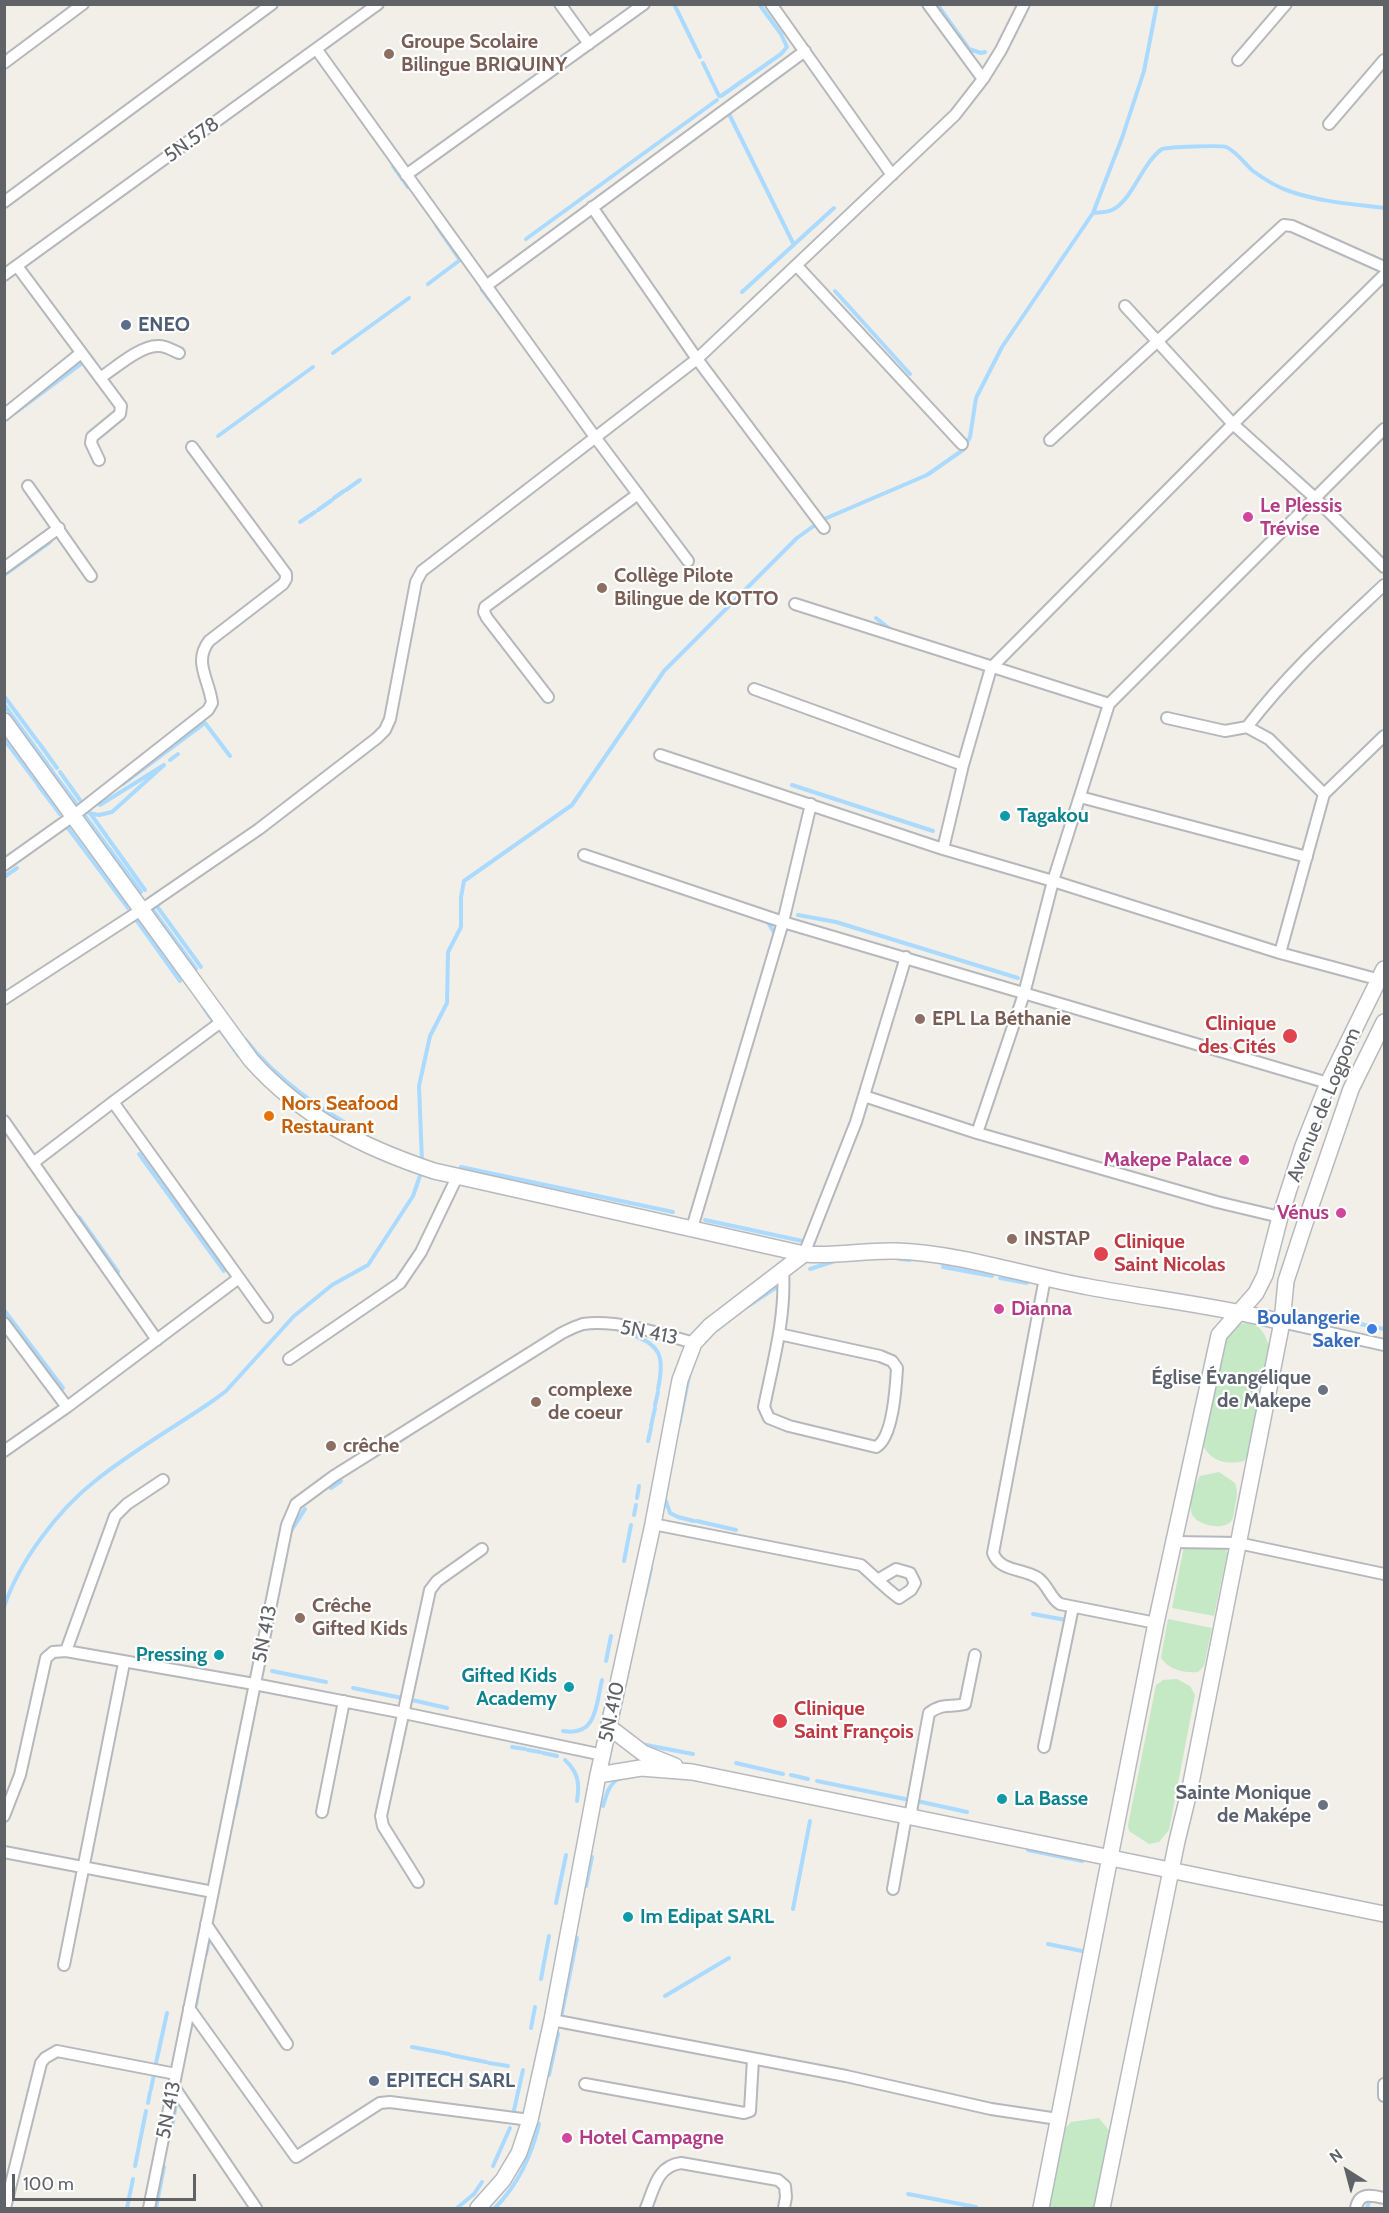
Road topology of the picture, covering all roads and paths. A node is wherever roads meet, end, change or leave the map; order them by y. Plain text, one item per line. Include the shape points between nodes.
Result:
1 (83, 4) edge
2 (273, 4) edge
3 (378, 4) edge
4 (560, 4) edge
5 (644, 4) edge
6 (771, 4) edge
7 (928, 4) edge
8 (1024, 4) edge
9 (1286, 4) edge
10 (589, 44) junction
11 (317, 50) junction
12 (804, 51) junction
13 (1238, 60) dead end
14 (1384, 60) edge
15 (4, 63) edge
16 (982, 79) junction
17 (1329, 124) dead end
18 (406, 175) junction
19 (892, 175) junction
20 (4, 202) edge
21 (592, 207) junction
22 (17, 266) junction
23 (796, 266) junction
24 (1384, 267) edge
25 (4, 275) edge
26 (1384, 275) edge
27 (486, 286) junction
28 (1125, 306) dead end
29 (1158, 342) junction
30 (81, 353) junction
31 (179, 353) dead end
32 (697, 359) junction
33 (100, 378) junction
34 (4, 415) edge
35 (1233, 424) junction
36 (1384, 429) edge
37 (595, 437) junction
38 (1050, 440) dead end
39 (962, 444) dead end
40 (192, 447) dead end
41 (99, 460) dead end
42 (28, 486) dead end
43 (638, 494) junction
44 (1315, 498) junction
45 (58, 528) junction
46 (824, 528) dead end
47 (688, 561) dead end
48 (1384, 567) edge
49 (4, 568) edge
50 (92, 576) dead end
51 (1384, 585) edge
52 (795, 604) dead end
53 (991, 668) junction
54 (754, 689) dead end
55 (548, 697) dead end
56 (1109, 704) junction
57 (1167, 718) dead end
58 (4, 721) edge
59 (1247, 727) junction
60 (1384, 736) edge
61 (660, 755) dead end
62 (963, 765) junction
63 (1324, 794) junction
64 (1080, 797) junction
65 (811, 804) junction
66 (73, 816) junction
67 (943, 849) junction
68 (584, 855) dead end
69 (1307, 857) junction
70 (4, 865) edge
71 (1053, 881) junction
72 (141, 910) junction
73 (783, 922) junction
74 (1280, 953) junction
75 (906, 957) junction
76 (1382, 977) edge
77 (1024, 994) junction
78 (4, 999) edge
79 (221, 1022) junction
80 (1384, 1022) edge
81 (1328, 1083) junction
82 (864, 1096) junction
83 (113, 1102) junction
84 (4, 1121) edge
85 (977, 1133) junction
86 (33, 1163) junction
87 (458, 1175) junction
88 (1280, 1217) junction
89 (692, 1228) junction
90 (804, 1254) junction
91 (783, 1271) junction
92 (239, 1278) junction
93 (1045, 1278) junction
94 (1239, 1311) junction
95 (267, 1317) dead end
96 (4, 1323) edge
97 (1282, 1323) junction
98 (779, 1334) junction
99 (157, 1340) junction
100 (694, 1343) junction
101 (1384, 1345) edge
102 (289, 1359) dead end
103 (67, 1407) junction
104 (4, 1451) edge
105 (163, 1480) dead end
106 (653, 1524) junction
107 (1175, 1542) junction
108 (1238, 1543) junction
109 (482, 1549) dead end
110 (1384, 1574) edge
111 (879, 1579) dead end
112 (1073, 1607) junction
113 (1156, 1623) junction
114 (66, 1652) junction
115 (975, 1655) dead end
116 (124, 1663) junction
117 (254, 1684) junction
118 (344, 1701) junction
119 (404, 1713) junction
120 (609, 1728) junction
121 (1044, 1747) dead end
122 (603, 1755) junction
123 (692, 1772) junction
124 (598, 1775) junction
125 (322, 1812) dead end
126 (4, 1816) edge
127 (908, 1817) junction
128 (4, 1852) edge
129 (1110, 1858) junction
130 (84, 1867) junction
131 (1172, 1870) junction
132 (418, 1882) dead end
133 (893, 1889) dead end
134 (213, 1892) junction
135 (1384, 1914) edge
136 (206, 1924) junction
137 (64, 1965) dead end
138 (189, 2008) junction
139 (552, 2020) junction
140 (287, 2044) dead end
141 (753, 2059) junction
142 (176, 2074) junction
143 (585, 2084) dead end
144 (1384, 2084) edge
145 (174, 2087) junction
146 (1384, 2096) edge
147 (1058, 2119) junction
148 (530, 2120) junction
149 (1384, 2198) edge
150 (5, 2208) edge
151 (149, 2208) edge
152 (256, 2208) edge
153 (478, 2208) edge
154 (646, 2208) edge
155 (784, 2208) edge
156 (1041, 2208) edge
157 (1102, 2208) edge
158 (1356, 2208) edge

1 - 15 street
2 - 20 street
3 - 11 street, 5N.578
4 - 10 street
5 - 10 street
6 - 12 street
7 - 16 street
8 - 16 street
9 - 13 street
10 - 18 street
11 - 18 street
11 - 22 street, 5N.578
12 - 19 street
12 - 21 street
14 - 17 street
16 - 19 street via 955,115
18 - 27 street
19 - 23 street
21 - 27 street
21 - 32 street
22 - 25 street, 5N.578
22 - 30 street
23 - 32 street
23 - 39 street
24 - 29 street via 1284,225
26 - 35 street
27 - 37 street
28 - 29 street
29 - 35 street
29 - 38 street
30 - 33 street
30 - 34 street
31 - 33 street via 166,347 144,349
32 - 37 street
32 - 46 street
33 - 41 street via 122,410 92,436
35 - 44 street
35 - 53 street
36 - 44 street
37 - 43 street
37 - 72 street via 422,571 416,582 385,730 259,829
40 - 66 street via 286,579 203,650 201,660 212,703 208,710
42 - 45 street
43 - 47 street
43 - 55 street via 485,607 487,618
44 - 48 street
44 - 56 street
45 - 49 street
45 - 50 street
51 - 59 street via 1301,662
52 - 53 street
53 - 56 street
53 - 62 street
54 - 62 street
56 - 64 street
57 - 59 street via 1225,731
58 - 66 main road
59 - 63 street via 1269,739
60 - 63 street
61 - 65 street
62 - 67 street
63 - 69 street
64 - 69 street
64 - 71 street
65 - 67 street
65 - 73 street
66 - 70 street
66 - 72 main road
67 - 71 street
68 - 73 street
69 - 74 street
71 - 74 street
71 - 77 street
72 - 78 street
72 - 79 main road
73 - 75 street
73 - 89 street
74 - 76 street
75 - 77 street
75 - 82 street
76 - 81 main road, Avenue de Logpom
77 - 81 street
77 - 85 street
79 - 83 street
79 - 87 main road via 266,1077 326,1125 393,1157
80 - 97 main road, Avenue de Logpom via 1351,1089 1286,1281
81 - 88 main road, Avenue de Logpom
82 - 85 street
82 - 90 street
83 - 86 street
83 - 92 street
84 - 86 street
85 - 88 street
86 - 99 street
87 - 89 main road
87 - 102 street via 421,1252 400,1283
88 - 94 main road, Avenue de Logpom via 1265,1275 1256,1293
89 - 90 main road
90 - 91 main road, 5N.410
90 - 93 main road via 931,1254
91 - 98 street
91 - 100 main road, 5N.410 via 710,1326
92 - 95 street
92 - 99 street
93 - 94 main road
93 - 112 street via 993,1553 1002,1566 1040,1579 1056,1602
94 - 97 main road
94 - 107 main road, Avenue de Logpom via 1219,1335
96 - 103 street
97 - 101 street
97 - 108 main road, Avenue de Logpom
98 - 98 street via 764,1407 769,1418 789,1426 880,1445 894,1406 897,1368 892,1361
99 - 103 street
100 - 106 main road, 5N.410 via 680,1380
100 - 117 street, 5N 413 via 645,1330 583,1324 561,1333 304,1497 296,1504 287,1525
103 - 104 street
105 - 114 street via 115,1516
106 - 111 street via 846,1561 861,1565
106 - 120 main road, 5N.410
107 - 108 street
107 - 113 main road, Avenue de Logpom
108 - 110 street
108 - 131 main road, Avenue de Logpom
109 - 119 street via 432,1585
112 - 113 street
112 - 121 street
113 - 129 main road, Avenue de Logpom
114 - 116 street
114 - 126 street via 53,1652 46,1658 20,1775
115 - 127 street via 965,1704 938,1707 929,1713
116 - 117 street
116 - 130 street
117 - 118 street
117 - 134 street, 5N 413
118 - 119 street
118 - 125 street
119 - 122 street
119 - 132 street via 381,1816
120 - 122 main road, 5N.410
120 - 123 main road via 644,1753
122 - 124 main road, 5N.410
123 - 124 main road via 641,1768
123 - 127 main road
124 - 139 main road, 5N.410
127 - 129 main road
127 - 133 street
128 - 130 street
129 - 131 main road
129 - 147 main road, Avenue de Logpom
130 - 134 street
130 - 137 street
131 - 135 main road
131 - 157 main road, Avenue de Logpom
134 - 136 street, 5N 413
136 - 138 street, 5N 413
136 - 140 street
138 - 142 street, 5N 413
138 - 148 street via 296,2157 380,2103
139 - 141 street
139 - 148 main road, 5N.410
141 - 143 street via 750,2111 744,2113
141 - 147 street via 991,2109
142 - 145 street, 5N 413
142 - 150 street via 57,2051 45,2058
144 - 146 street
145 - 151 street, 5N 413
145 - 152 street
147 - 156 main road, Avenue de Logpom
148 - 153 main road, 5N.410 via 519,2152 503,2180
149 - 158 street via 1368,2194
154 - 155 street via 659,2175 681,2163 778,2180 785,2186

